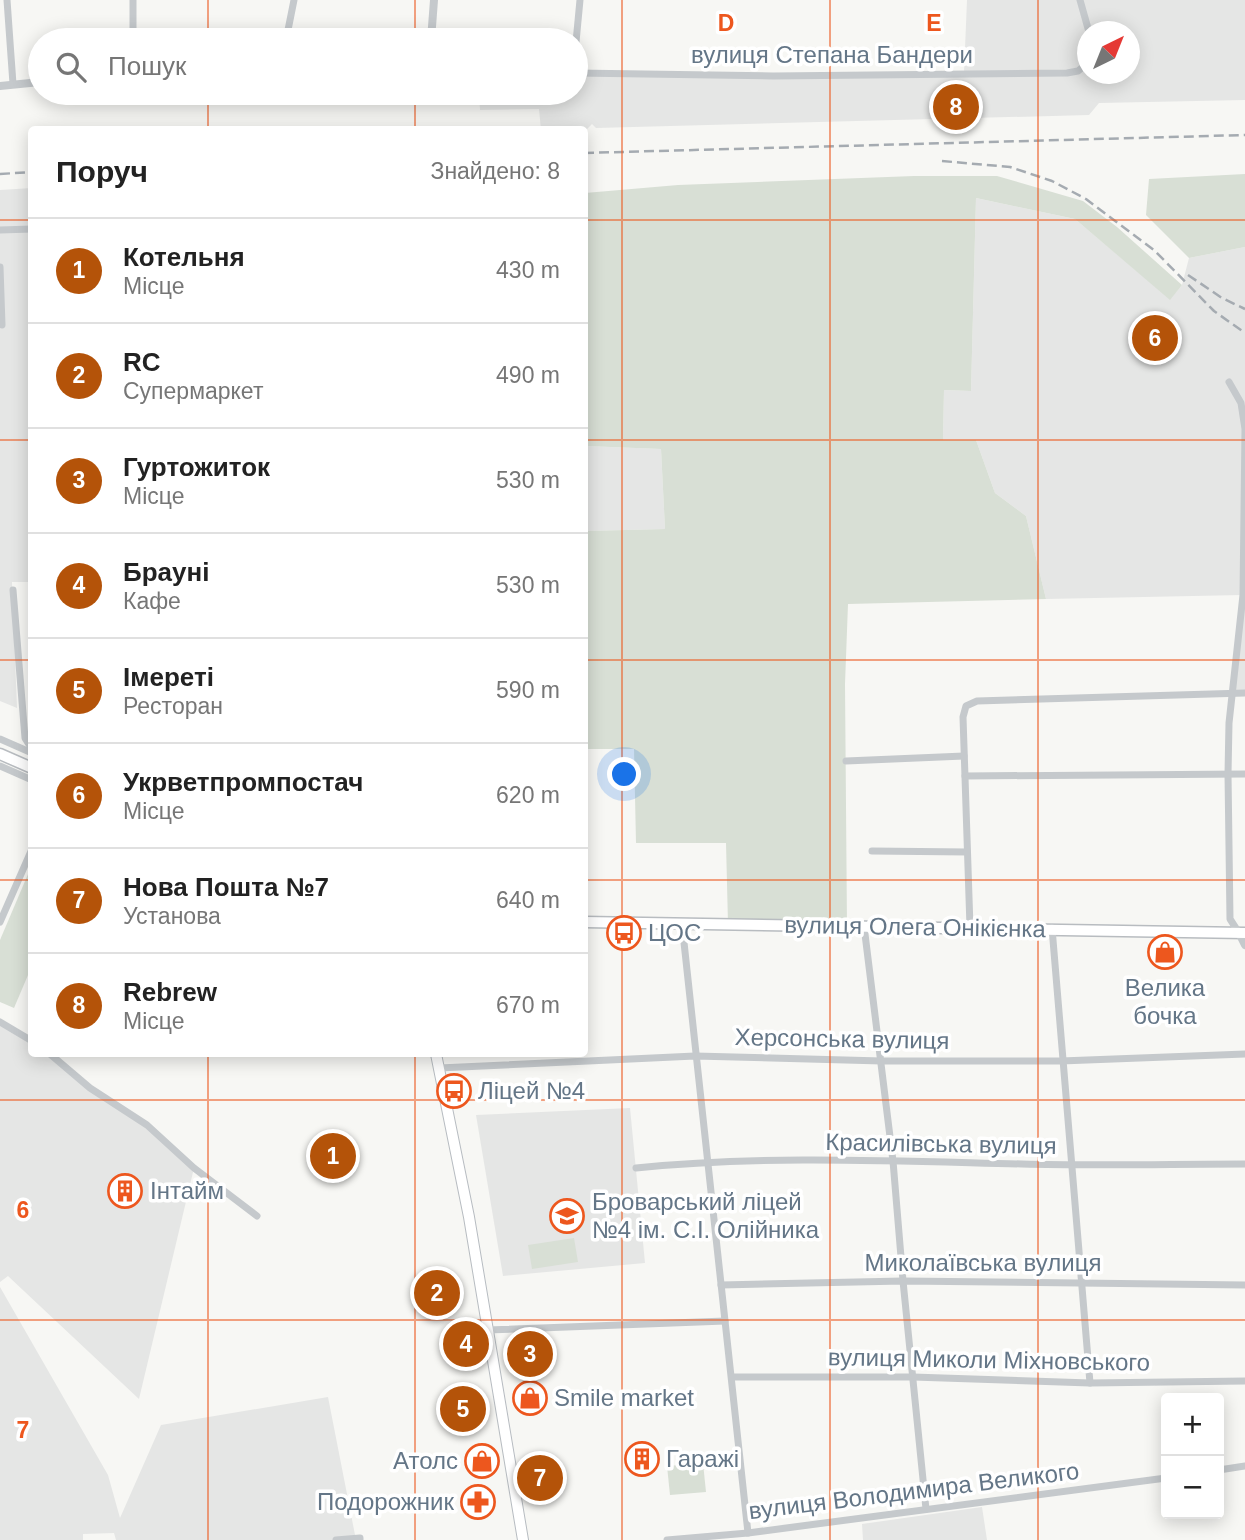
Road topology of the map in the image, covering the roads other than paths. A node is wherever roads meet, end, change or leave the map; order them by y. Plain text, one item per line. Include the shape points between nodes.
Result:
1 (7, 0) edge
2 (133, 0) edge
3 (294, 0) edge
4 (434, 0) edge
5 (580, 0) edge
6 (1080, 0) edge
7 (1086, 21) edge
8 (133, 28) edge
9 (288, 28) edge
10 (432, 28) edge
11 (577, 28) edge
12 (1077, 71) edge
13 (588, 73) edge
14 (28, 83) edge
15 (13, 85) junction
16 (0, 86) edge
17 (28, 229) edge
18 (0, 230) edge
19 (0, 267) edge
20 (2, 325) dead end
21 (1229, 382) dead end
22 (13, 590) dead end
23 (1233, 693) junction
24 (1245, 693) edge
25 (0, 739) edge
26 (28, 744) edge
27 (28, 750) edge
28 (0, 754) edge
29 (964, 756) junction
30 (846, 761) dead end
31 (0, 766) edge
32 (28, 766) edge
33 (1228, 774) junction
34 (1245, 774) edge
35 (965, 776) junction
36 (28, 778) edge
37 (872, 851) dead end
38 (967, 852) junction
39 (28, 858) edge
40 (0, 922) edge
41 (588, 922) edge
42 (682, 924) junction
43 (864, 926) junction
44 (970, 927) junction
45 (1052, 928) junction
46 (1242, 933) edge
47 (1245, 945) edge
48 (0, 1022) edge
49 (28, 1038) edge
50 (1245, 1054) edge
51 (695, 1055) junction
52 (54, 1057) edge
53 (437, 1057) edge
54 (882, 1061) junction
55 (1061, 1061) junction
56 (439, 1068) junction
57 (706, 1161) junction
58 (893, 1161) junction
59 (1245, 1164) edge
60 (1072, 1165) junction
61 (636, 1168) dead end
62 (257, 1216) dead end
63 (903, 1281) junction
64 (1081, 1282) junction
65 (1245, 1285) edge
66 (721, 1286) junction
67 (725, 1321) junction
68 (487, 1330) junction
69 (732, 1377) junction
70 (914, 1377) junction
71 (1245, 1381) edge
72 (1090, 1383) junction
73 (1245, 1466) edge
74 (1224, 1469) edge
75 (1161, 1479) edge
76 (926, 1509) junction
77 (748, 1533) junction
78 (336, 1540) edge
79 (360, 1540) edge
80 (523, 1540) edge
81 (667, 1540) edge

1 - 15 street
2 - 8 street
3 - 9 street
4 - 10 street
5 - 11 street
6 - 7 street
12 - 13 street, вулиця Степана Бандери via 773,76
14 - 15 street
15 - 16 street
17 - 18 street
19 - 20 street
21 - 23 street via 1241,403 1245,429 1243,595
22 - 26 street
23 - 24 street
23 - 29 street via 977,701 967,706 963,717
23 - 33 street
25 - 27 street
28 - 32 main road
29 - 30 street
29 - 35 street
31 - 36 street
33 - 34 street
33 - 35 street
33 - 46 street via 1230,919
35 - 38 street
37 - 38 street
38 - 44 street
39 - 40 street
41 - 42 main road, вулиця Олега Онікієнка
42 - 43 main road, вулиця Олега Онікієнка
42 - 51 street
43 - 44 main road, вулиця Олега Онікієнка
43 - 54 street
44 - 45 main road, вулиця Олега Онікієнка
45 - 46 main road, вулиця Олега Онікієнка
45 - 55 street
46 - 47 street
48 - 49 street
50 - 55 street, Херсонська вулиця
51 - 54 street, Херсонська вулиця
51 - 56 street, Херсонська вулиця
51 - 57 street
52 - 62 street
53 - 56 main road
54 - 55 street, Херсонська вулиця
54 - 58 street
55 - 60 street
56 - 68 main road
57 - 58 street, Красилівська вулиця
57 - 61 street, Красилівська вулиця
57 - 66 street
58 - 60 street, Красилівська вулиця
58 - 63 street
59 - 60 street, Красилівська вулиця
60 - 64 street
63 - 64 street, Миколаївська вулиця
63 - 66 street, Миколаївська вулиця
63 - 70 street
64 - 65 street, Миколаївська вулиця
64 - 72 street
66 - 67 street
67 - 68 street
67 - 69 street
68 - 80 main road
69 - 70 street, вулиця Миколи Міхновського
69 - 77 street
70 - 72 street, вулиця Миколи Міхновського
70 - 76 street
71 - 72 street, вулиця Миколи Міхновського
73 - 74 street
75 - 76 street, вулиця Володимира Великого
76 - 77 street, вулиця Володимира Великого
77 - 81 street, вулиця Володимира Великого
78 - 79 street

